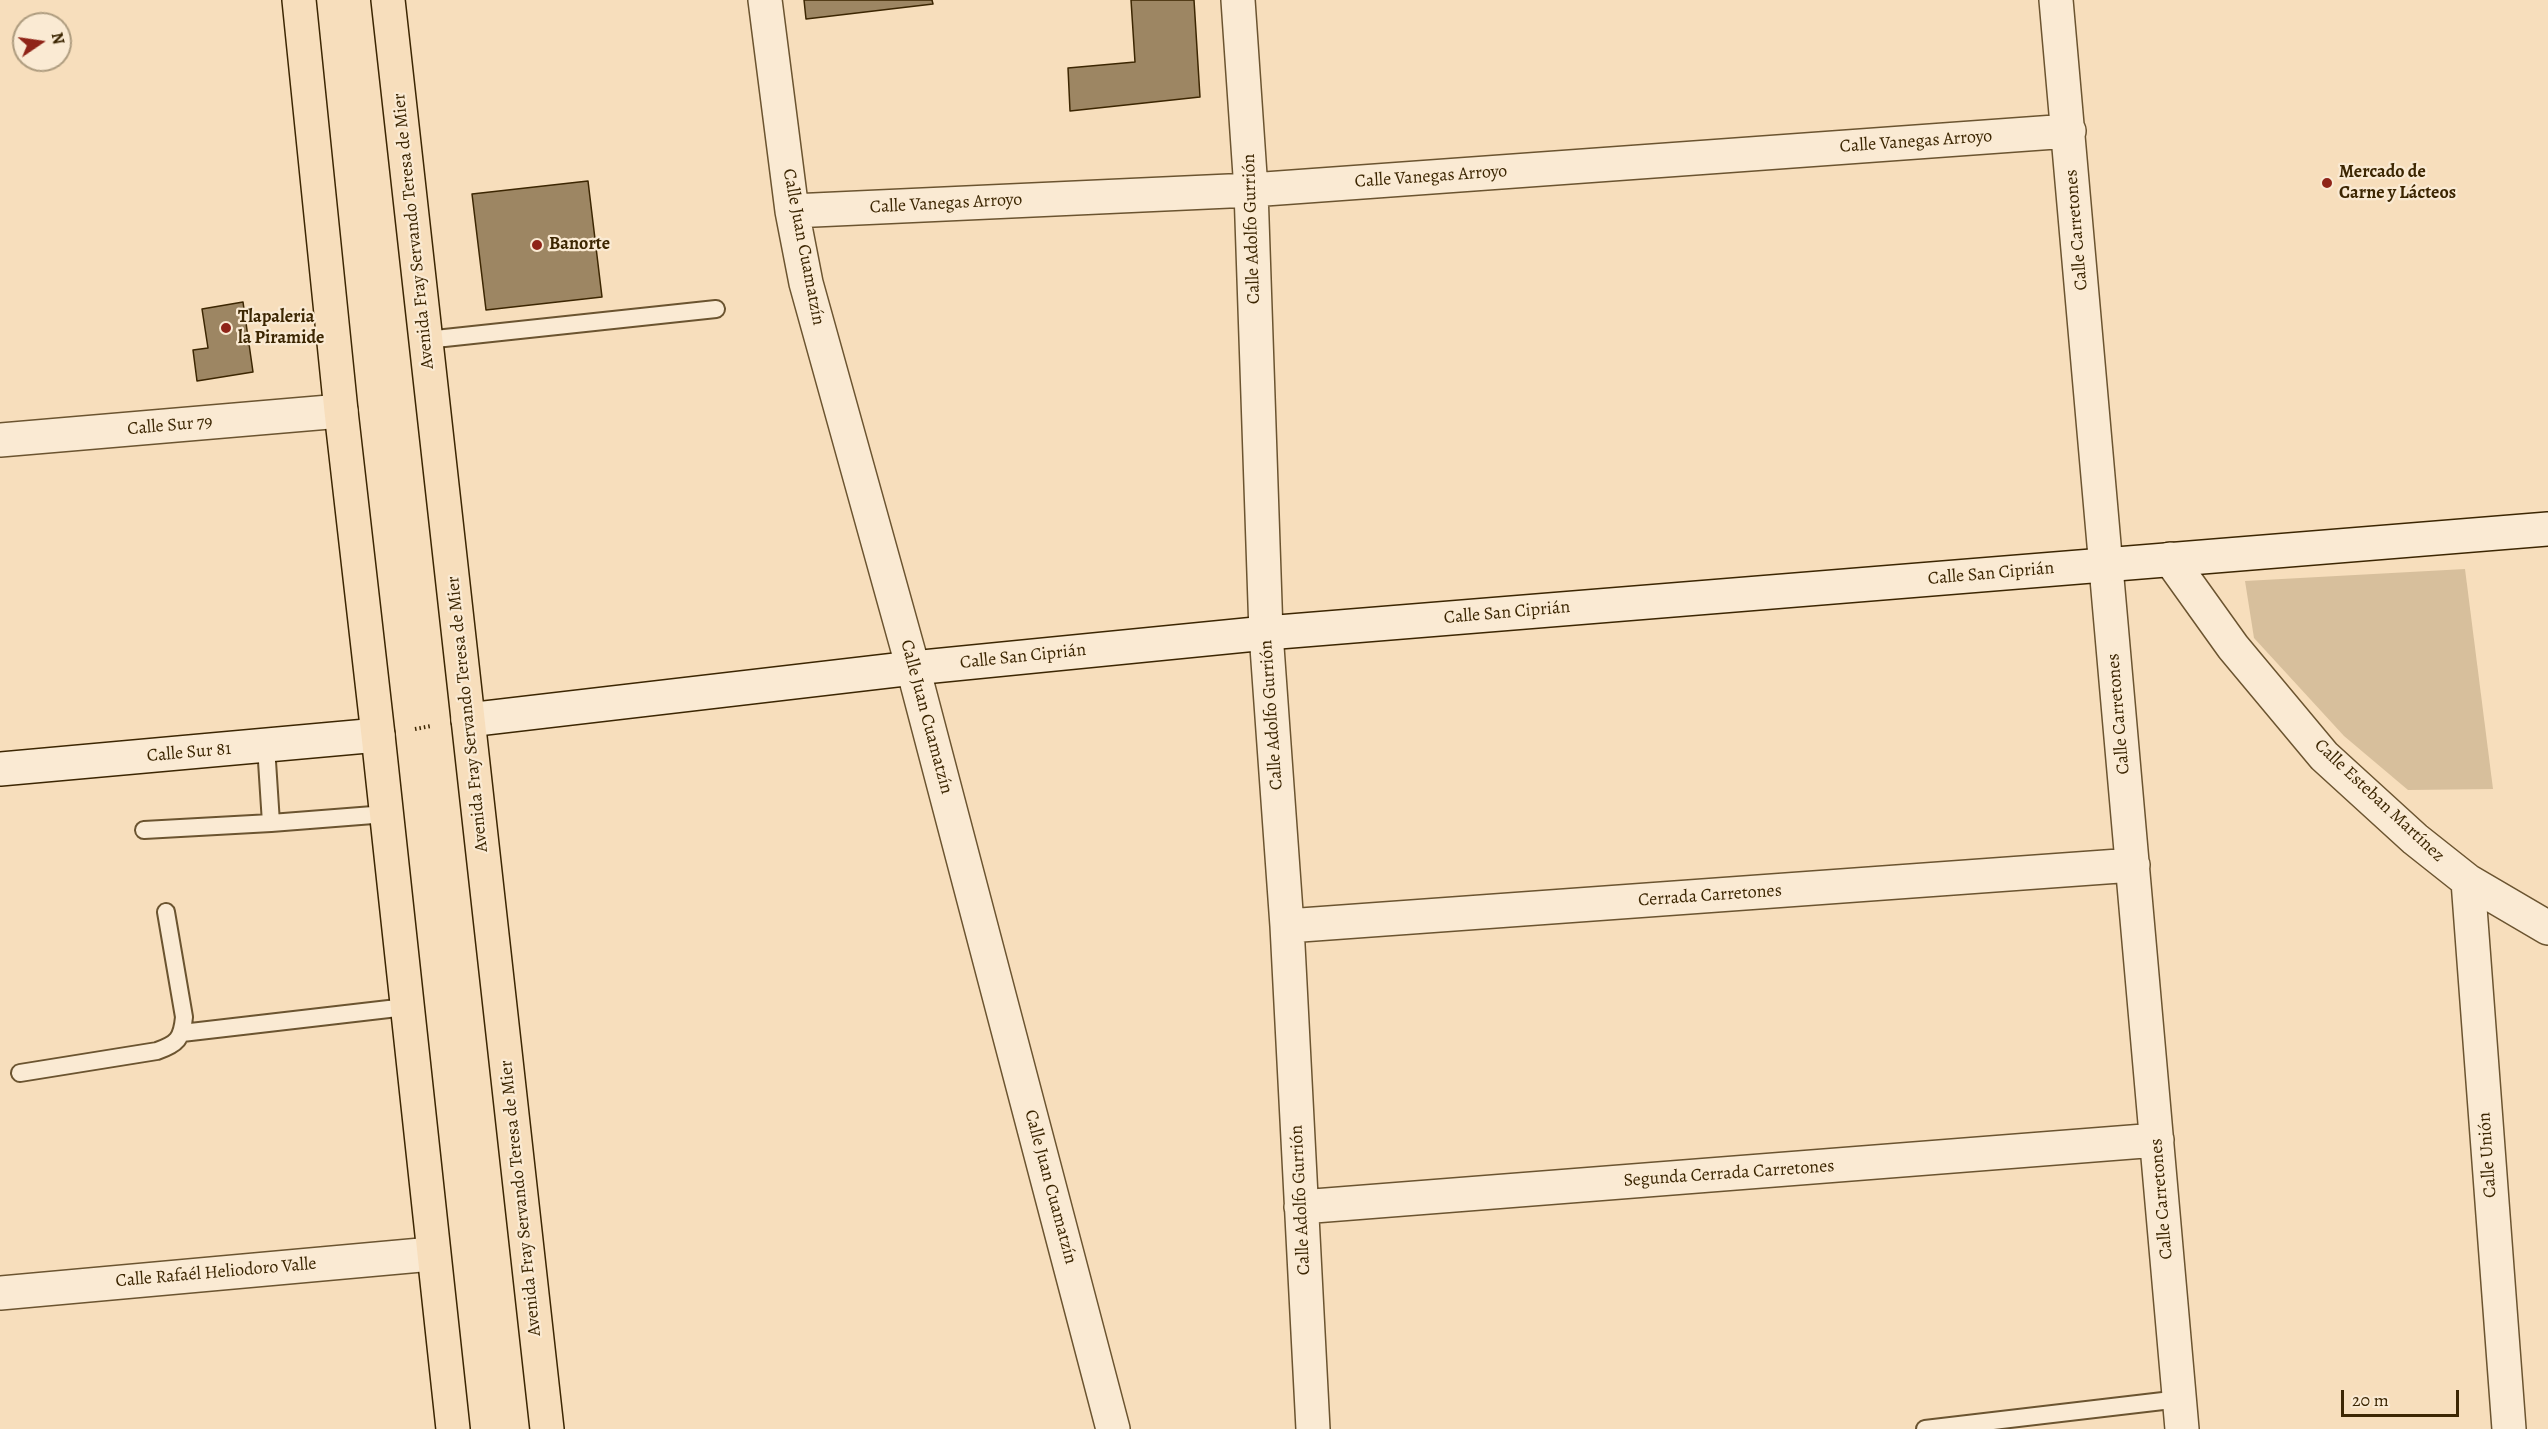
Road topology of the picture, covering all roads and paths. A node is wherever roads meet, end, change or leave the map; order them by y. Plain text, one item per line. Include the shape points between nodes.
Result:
1 (299, 0) edge
2 (388, 0) edge
3 (765, 0) edge
4 (1238, 0) edge
5 (2056, 0) edge
6 (2069, 131) junction
7 (1251, 190) junction
8 (792, 211) junction
9 (716, 309) dead end
10 (426, 340) junction
11 (341, 411) junction
12 (0, 440) edge
13 (2548, 529) edge
14 (2170, 559) junction
15 (2106, 564) junction
16 (1266, 633) junction
17 (913, 668) junction
18 (468, 720) junction
19 (378, 735) junction
20 (266, 746) junction
21 (0, 769) edge
22 (386, 814) junction
23 (271, 823) junction
24 (144, 830) dead end
25 (2133, 865) junction
26 (2468, 881) junction
27 (166, 912) dead end
28 (1287, 926) junction
29 (2548, 928) edge
30 (406, 1007) junction
31 (182, 1033) junction
32 (20, 1073) dead end
33 (2157, 1140) junction
34 (1301, 1207) junction
35 (432, 1254) junction
36 (0, 1293) edge
37 (2181, 1414) edge
38 (453, 1429) edge
39 (547, 1429) edge
40 (1113, 1429) edge
41 (1313, 1429) edge
42 (1925, 1429) edge
43 (2509, 1429) edge

1 - 11 main road
2 - 10 main road, Avenida Fray Servando Teresa de Mier
3 - 8 street, Calle Juan Cuamatzín
4 - 7 street, Calle Adolfo Gurrión
5 - 6 street, Calle Carretones
6 - 7 street, Calle Vanegas Arroyo
6 - 15 street, Calle Carretones
7 - 8 street, Calle Vanegas Arroyo
7 - 16 street, Calle Adolfo Gurrión
8 - 17 street, Calle Juan Cuamatzín via 806,283
9 - 10 lane
10 - 18 main road, Avenida Fray Servando Teresa de Mier
11 - 12 street, Calle Sur 79
11 - 19 main road
13 - 14 street, Calle San Ciprián
14 - 15 street, Calle San Ciprián
14 - 26 street, Calle Esteban Martínez via 2233,647 2324,756 2415,839
15 - 16 street, Calle San Ciprián
15 - 25 street, Calle Carretones
16 - 17 street, Calle San Ciprián
16 - 28 street, Calle Adolfo Gurrión
17 - 18 street, Calle San Ciprián
17 - 40 street, Calle Juan Cuamatzín
18 - 19 path
18 - 39 main road, Avenida Fray Servando Teresa de Mier
19 - 20 street, Calle Sur 81
19 - 22 main road
20 - 21 street, Calle Sur 81
20 - 23 lane
22 - 23 lane
22 - 30 main road
23 - 24 lane
25 - 28 street, Cerrada Carretones
25 - 33 street, Calle Carretones
26 - 29 street, Calle Esteban Martínez
26 - 43 street, Calle Unión
27 - 31 lane via 184,1017
28 - 34 street, Calle Adolfo Gurrión
30 - 31 lane
30 - 35 main road
31 - 32 lane via 172,1046 157,1051
33 - 34 street, Segunda Cerrada Carretones
33 - 37 street, Calle Carretones
34 - 41 street, Calle Adolfo Gurrión
35 - 36 street, Calle Rafaél Heliodoro Valle
35 - 38 main road
37 - 42 lane

